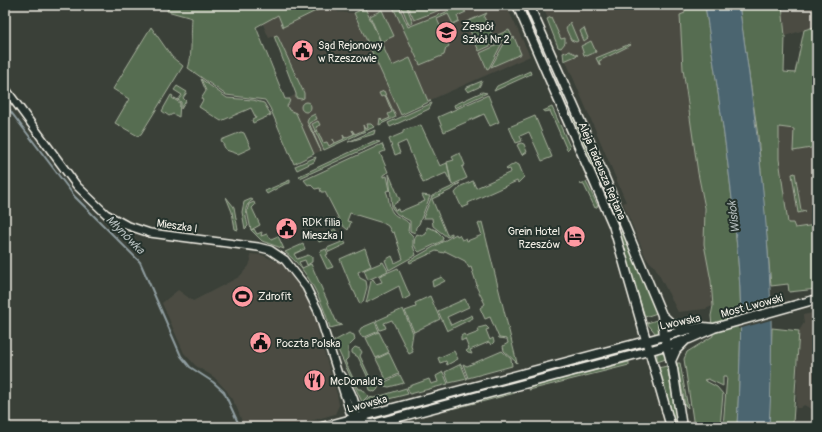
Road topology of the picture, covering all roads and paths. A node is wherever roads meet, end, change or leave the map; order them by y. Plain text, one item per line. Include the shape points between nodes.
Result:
1 (517, 5) edge
2 (529, 5) edge
3 (5, 88) edge
4 (817, 299) edge
5 (662, 315) junction
6 (691, 328) junction
7 (714, 328) junction
8 (664, 336) junction
9 (689, 339) junction
10 (648, 341) junction
11 (666, 346) junction
12 (650, 351) junction
13 (671, 361) junction
14 (337, 368) junction
15 (356, 405) junction
16 (348, 409) junction
17 (376, 412) junction
18 (356, 418) junction
19 (340, 422) junction
20 (372, 424) junction
21 (322, 427) edge
22 (350, 427) edge
23 (362, 427) edge
24 (671, 427) edge
25 (682, 427) edge

1 - 10 main road, Aleja Tadeusza Rejtana via 608,212
2 - 5 main road, Aleja Tadeusza Rejtana
3 - 14 street, Mieszka I via 77,186 106,214 150,233 258,247 280,256 294,270 313,300
4 - 7 main road, Most Lwowski
5 - 6 main road via 677,326
5 - 8 main road, Aleja Tadeusza Rejtana
6 - 7 main road, Lwowska
6 - 8 main road, Lwowska
7 - 9 main road, Lwowska
8 - 10 main road, Lwowska
8 - 11 main road, Aleja Tadeusza Rejtana
9 - 11 main road, Lwowska
9 - 13 main road via 676,350
10 - 12 main road, Aleja Tadeusza Rejtana
10 - 17 main road, Lwowska
11 - 12 main road, Lwowska
11 - 13 main road, Aleja Tadeusza Rejtana
12 - 20 main road, Lwowska
12 - 24 main road, Aleja Tadeusza Rejtana
13 - 25 main road, Aleja Tadeusza Rejtana
14 - 15 street, Mieszka I
14 - 16 street, Mieszka I
15 - 17 street via 364,411
15 - 18 street, Mieszka I
16 - 18 street, Mieszka I
16 - 19 street
17 - 18 main road, Lwowska
18 - 19 main road, Lwowska
18 - 20 street, Mieszka I via 362,423
18 - 22 street
19 - 21 main road, Lwowska
20 - 23 main road, Lwowska

